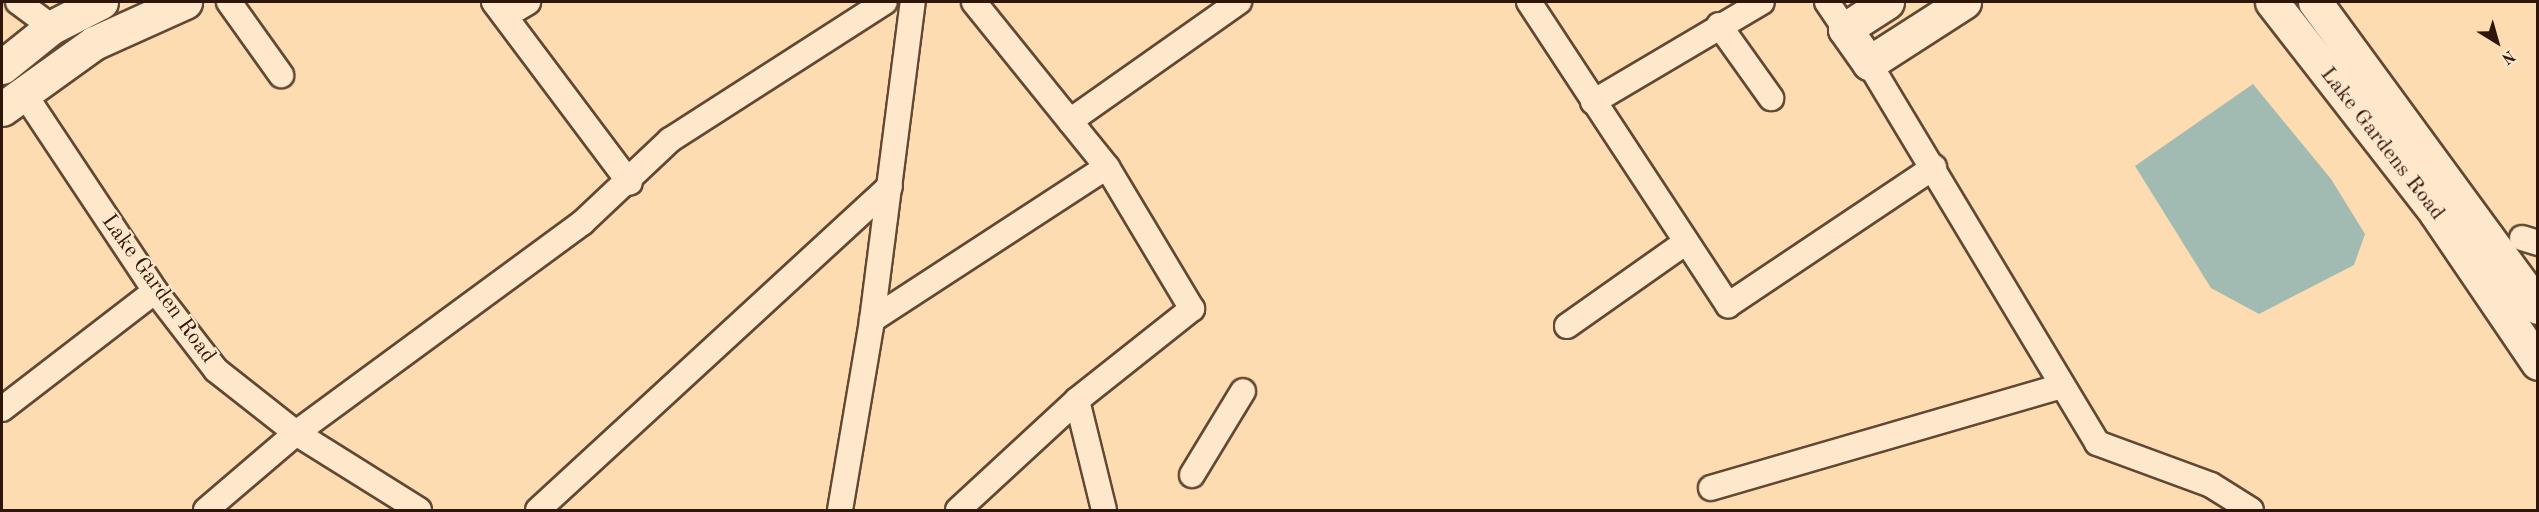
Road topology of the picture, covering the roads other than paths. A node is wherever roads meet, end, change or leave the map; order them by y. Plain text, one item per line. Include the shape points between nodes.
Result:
1 (18, 2) edge
2 (101, 2) edge
3 (185, 2) edge
4 (229, 2) edge
5 (528, 2) edge
6 (885, 2) edge
7 (913, 2) edge
8 (1239, 2) edge
9 (1529, 2) edge
10 (1762, 2) edge
11 (1827, 2) edge
12 (1887, 2) edge
13 (1964, 2) edge
14 (2272, 2) edge
15 (2315, 2) edge
16 (982, 4) edge
17 (499, 9) edge
18 (1719, 25) junction
19 (52, 27) junction
20 (1845, 29) junction
21 (1869, 63) junction
22 (2, 66) edge
23 (281, 75) dead end
24 (1771, 98) dead end
25 (12, 100) edge
26 (1593, 102) junction
27 (1070, 120) junction
28 (1107, 167) junction
29 (1934, 167) junction
30 (630, 183) junction
31 (890, 186) junction
32 (1686, 242) junction
33 (2504, 281) junction
34 (155, 291) junction
35 (2538, 307) edge
36 (872, 321) junction
37 (1567, 326) dead end
38 (2538, 363) edge
39 (2061, 386) junction
40 (1243, 391) dead end
41 (1077, 400) junction
42 (2, 409) edge
43 (296, 433) junction
44 (1192, 475) dead end
45 (1711, 488) dead end
46 (206, 510) edge
47 (419, 510) edge
48 (538, 510) edge
49 (840, 510) edge
50 (958, 510) edge
51 (1104, 510) edge
52 (2251, 510) edge

1 - 19 street
2 - 19 main road
3 - 25 main road via 94,43
4 - 23 street
5 - 17 street
6 - 30 street via 670,140
7 - 31 street
8 - 27 street
9 - 26 street
10 - 18 street
11 - 20 street
12 - 20 main road
13 - 21 main road
14 - 33 main road, Lake Gardens Road
15 - 33 main road, Lake Gardens Road
16 - 27 street
17 - 30 street
18 - 24 street
18 - 26 street
19 - 22 main road
20 - 21 main road
21 - 29 street
25 - 34 street, Lake Garden Road
26 - 32 street
27 - 28 street
28 - 36 street
28 - 41 street via 1192,309
29 - 32 street via 1728,305
29 - 39 street
30 - 43 street
31 - 36 street
31 - 48 street
32 - 37 street
33 - 35 main road
33 - 38 main road
34 - 42 street
34 - 43 street, Lake Garden Road via 216,370
36 - 49 street
39 - 45 street
39 - 52 street via 2097,443 2211,485
40 - 44 street
41 - 50 street
41 - 51 street
43 - 46 street
43 - 47 street, Lake Garden Road

